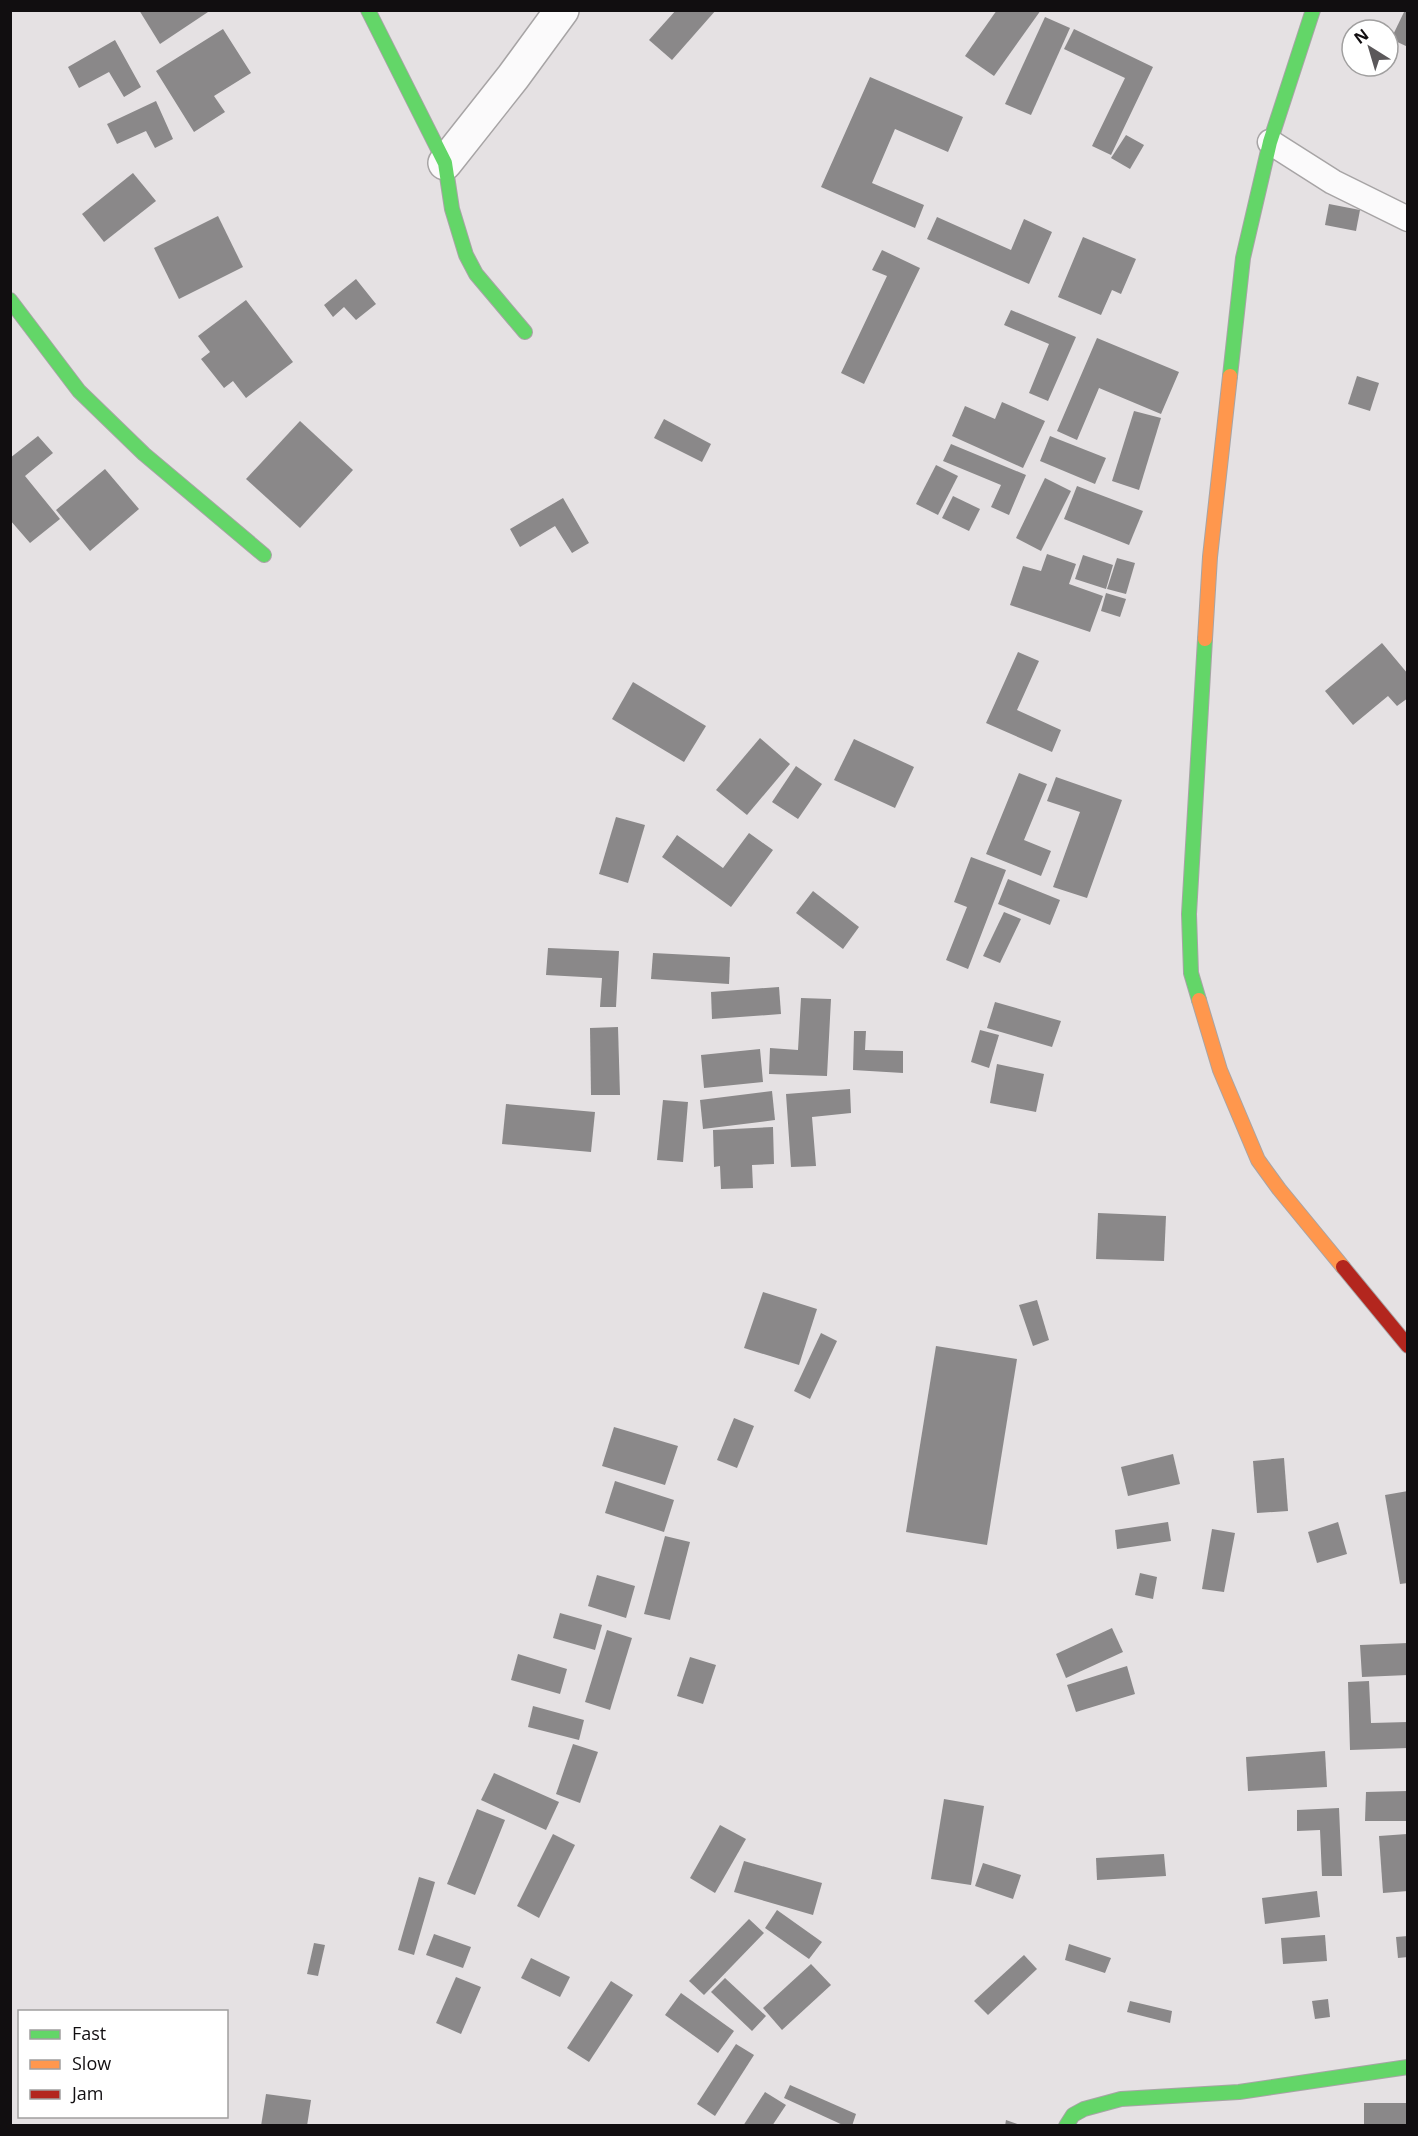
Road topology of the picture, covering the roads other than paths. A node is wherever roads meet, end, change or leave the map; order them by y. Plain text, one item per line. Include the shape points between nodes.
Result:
1 (368, 10) edge
2 (562, 10) edge
3 (1313, 10) edge
4 (1270, 142) junction
5 (445, 163) junction
6 (1407, 219) edge
7 (10, 300) edge
8 (525, 332) dead end
9 (264, 555) dead end
10 (1407, 1346) edge
11 (1407, 2067) edge
12 (1066, 2126) edge

1 - 5 street
2 - 5 street
3 - 4 street
4 - 6 lane via 1333,182
4 - 10 street via 1243,258 1210,557 1193,818 1191,972 1220,1070 1258,1160
5 - 8 street via 452,209 466,255 476,274
7 - 9 street via 79,391 144,454
11 - 12 street via 1239,2092 1121,2099 1084,2109 1073,2115

